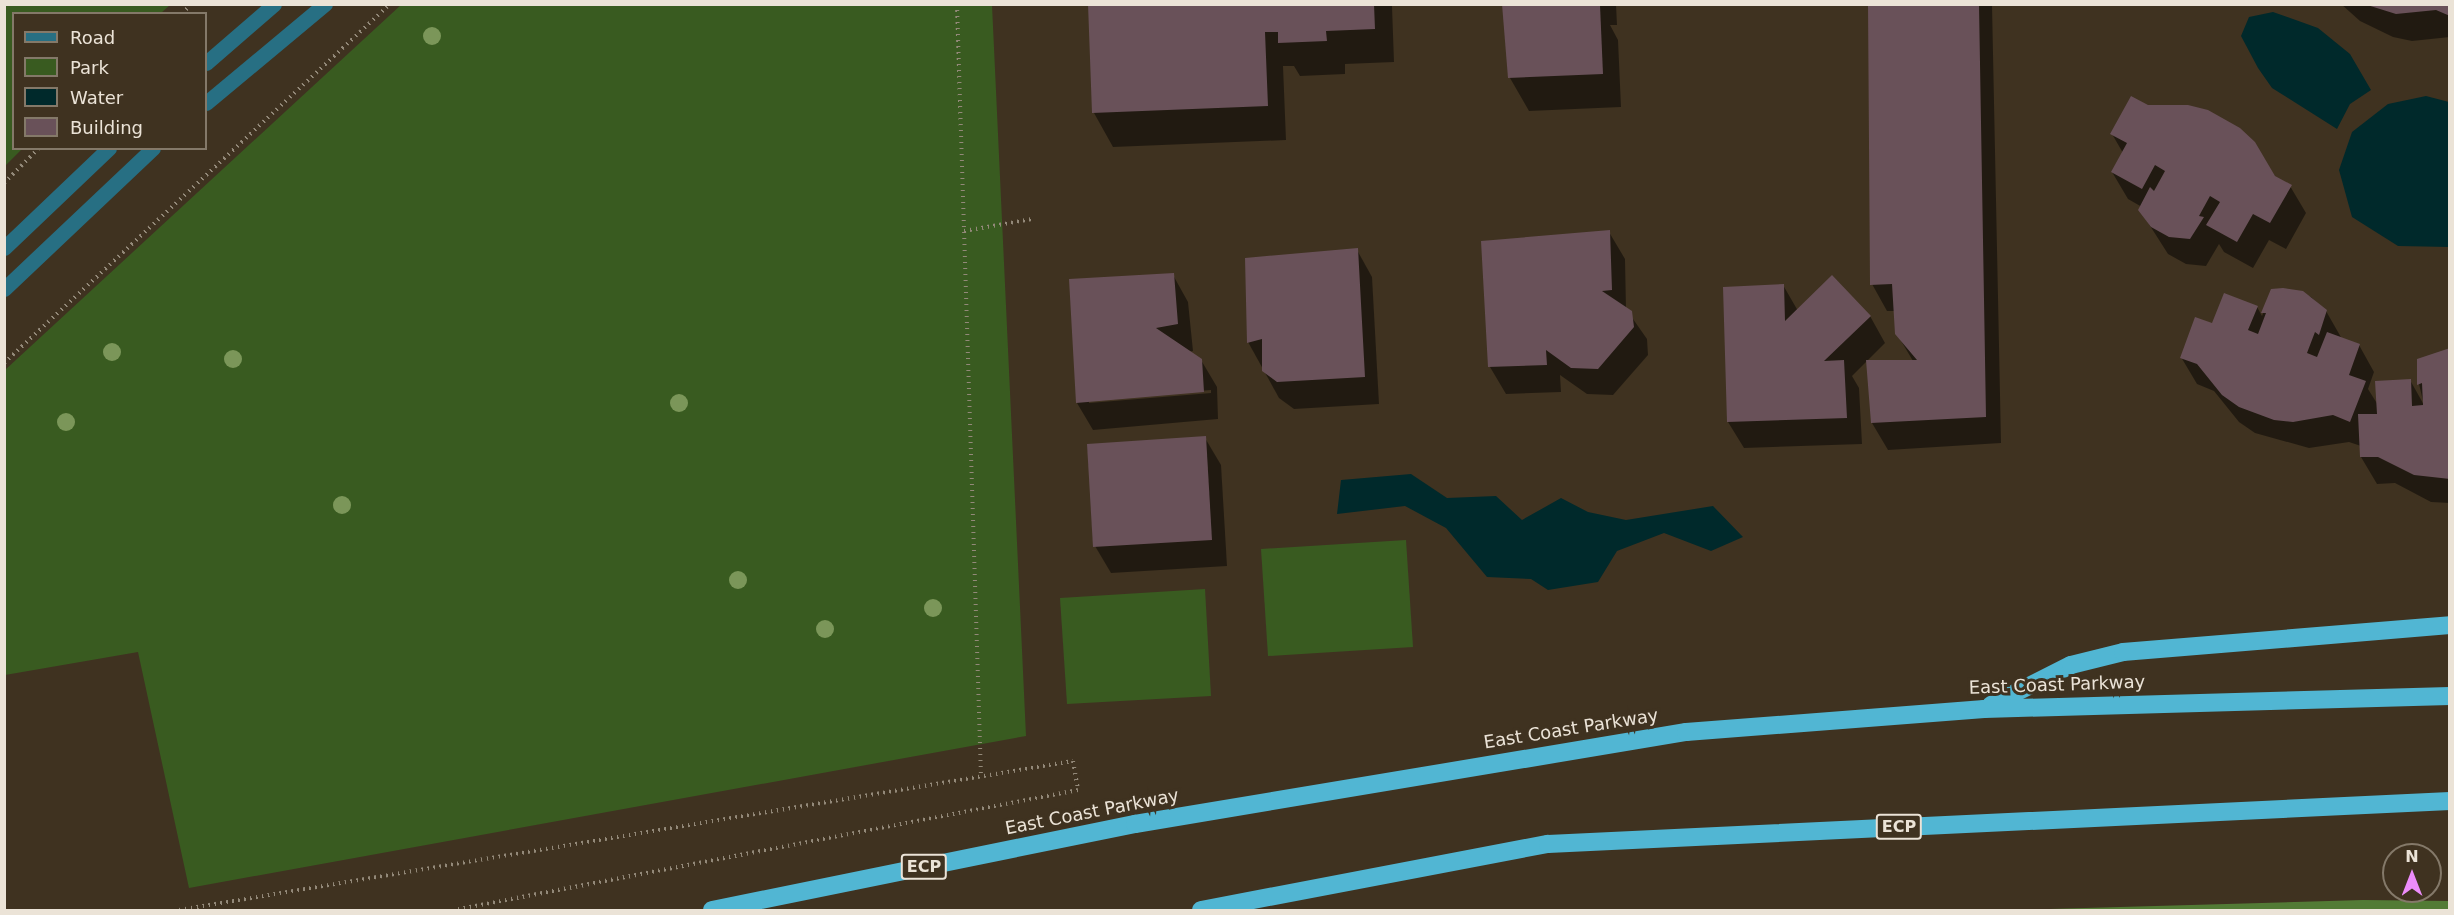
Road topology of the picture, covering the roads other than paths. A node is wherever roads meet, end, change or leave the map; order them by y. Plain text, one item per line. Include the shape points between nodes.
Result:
1 (274, 4) edge
2 (325, 4) edge
3 (207, 62) edge
4 (207, 102) edge
5 (107, 150) edge
6 (151, 150) edge
7 (4, 248) edge
8 (4, 289) edge
9 (2450, 625) edge
10 (2450, 696) edge
11 (1984, 709) junction
12 (2450, 801) edge
13 (712, 910) edge
14 (1201, 910) edge

1 - 3 street
2 - 4 street
5 - 7 street
6 - 8 street
9 - 11 highway via 2122,652 2071,665
10 - 11 highway, East Coast Parkway / ECP
11 - 13 highway, East Coast Parkway / ECP via 1686,732 1135,824
12 - 14 highway, ECP via 1548,844

